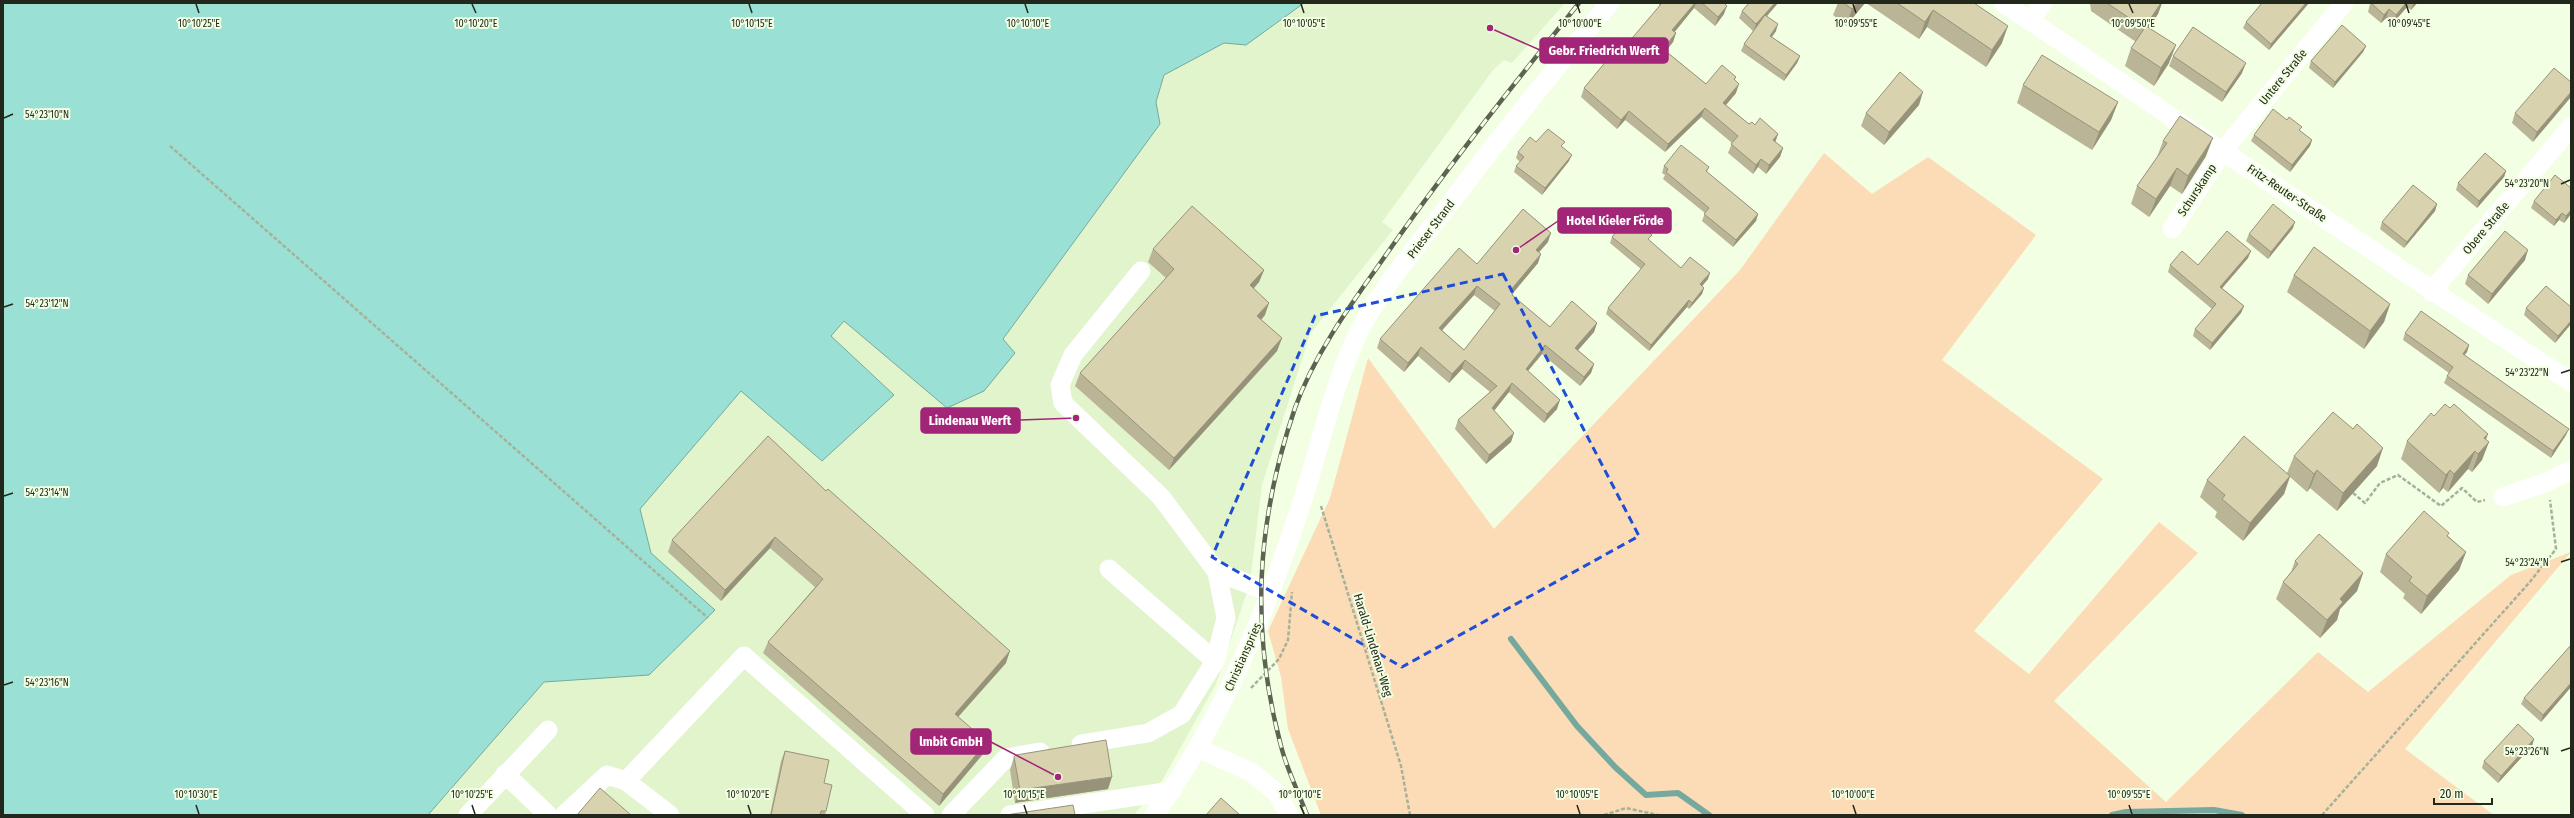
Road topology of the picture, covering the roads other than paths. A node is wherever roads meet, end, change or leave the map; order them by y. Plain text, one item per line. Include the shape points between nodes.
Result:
1 (1610, 3) edge
2 (2003, 3) edge
3 (2043, 3) edge
4 (2344, 3) edge
5 (2030, 20) junction
6 (2571, 127) edge
7 (2223, 151) junction
8 (2172, 229) dead end
9 (1142, 271) dead end
10 (2431, 292) junction
11 (2571, 382) edge
12 (2571, 470) edge
13 (1306, 487) joint
14 (2503, 497) road end
15 (1109, 569) dead end
16 (1217, 572) junction
17 (1270, 592) junction
18 (1215, 661) junction
19 (548, 730) dead end
20 (1197, 748) junction
21 (506, 774) junction
22 (626, 781) junction
23 (1172, 791) junction
24 (1087, 809) edge
25 (468, 815) edge
26 (548, 815) edge
27 (564, 815) edge
28 (670, 815) edge
29 (925, 815) edge
30 (951, 815) edge
31 (1010, 815) edge
32 (1154, 815) edge
33 (1289, 815) edge

1 - 13 street, Prieser Strand via 1527,102 1422,240 1369,315 1354,341 1329,408
2 - 5 street, Fritz-Reuter-Straße
3 - 5 street
4 - 7 street, Untere Straße
5 - 7 street, Fritz-Reuter-Straße
6 - 10 street, Obere Straße
7 - 8 street, Schurskamp
7 - 10 street, Fritz-Reuter-Straße
9 - 16 street via 1073,355 1060,385 1063,403 1161,497
10 - 11 street, Fritz-Reuter-Straße
12 - 14 street via 2547,482
13 - 17 street, Christianspries
15 - 18 street
16 - 17 street
16 - 18 street via 1226,618
17 - 20 street, Christianspries via 1235,678
18 - 30 street via 1182,714 1148,733 1006,758
19 - 21 street
20 - 23 street, Christianspries
20 - 33 street via 1251,772 1277,793
21 - 25 street
21 - 26 street
22 - 27 street via 607,775
22 - 28 street
22 - 29 street via 744,656
23 - 24 street
23 - 32 street, Christianspries
24 - 31 street

